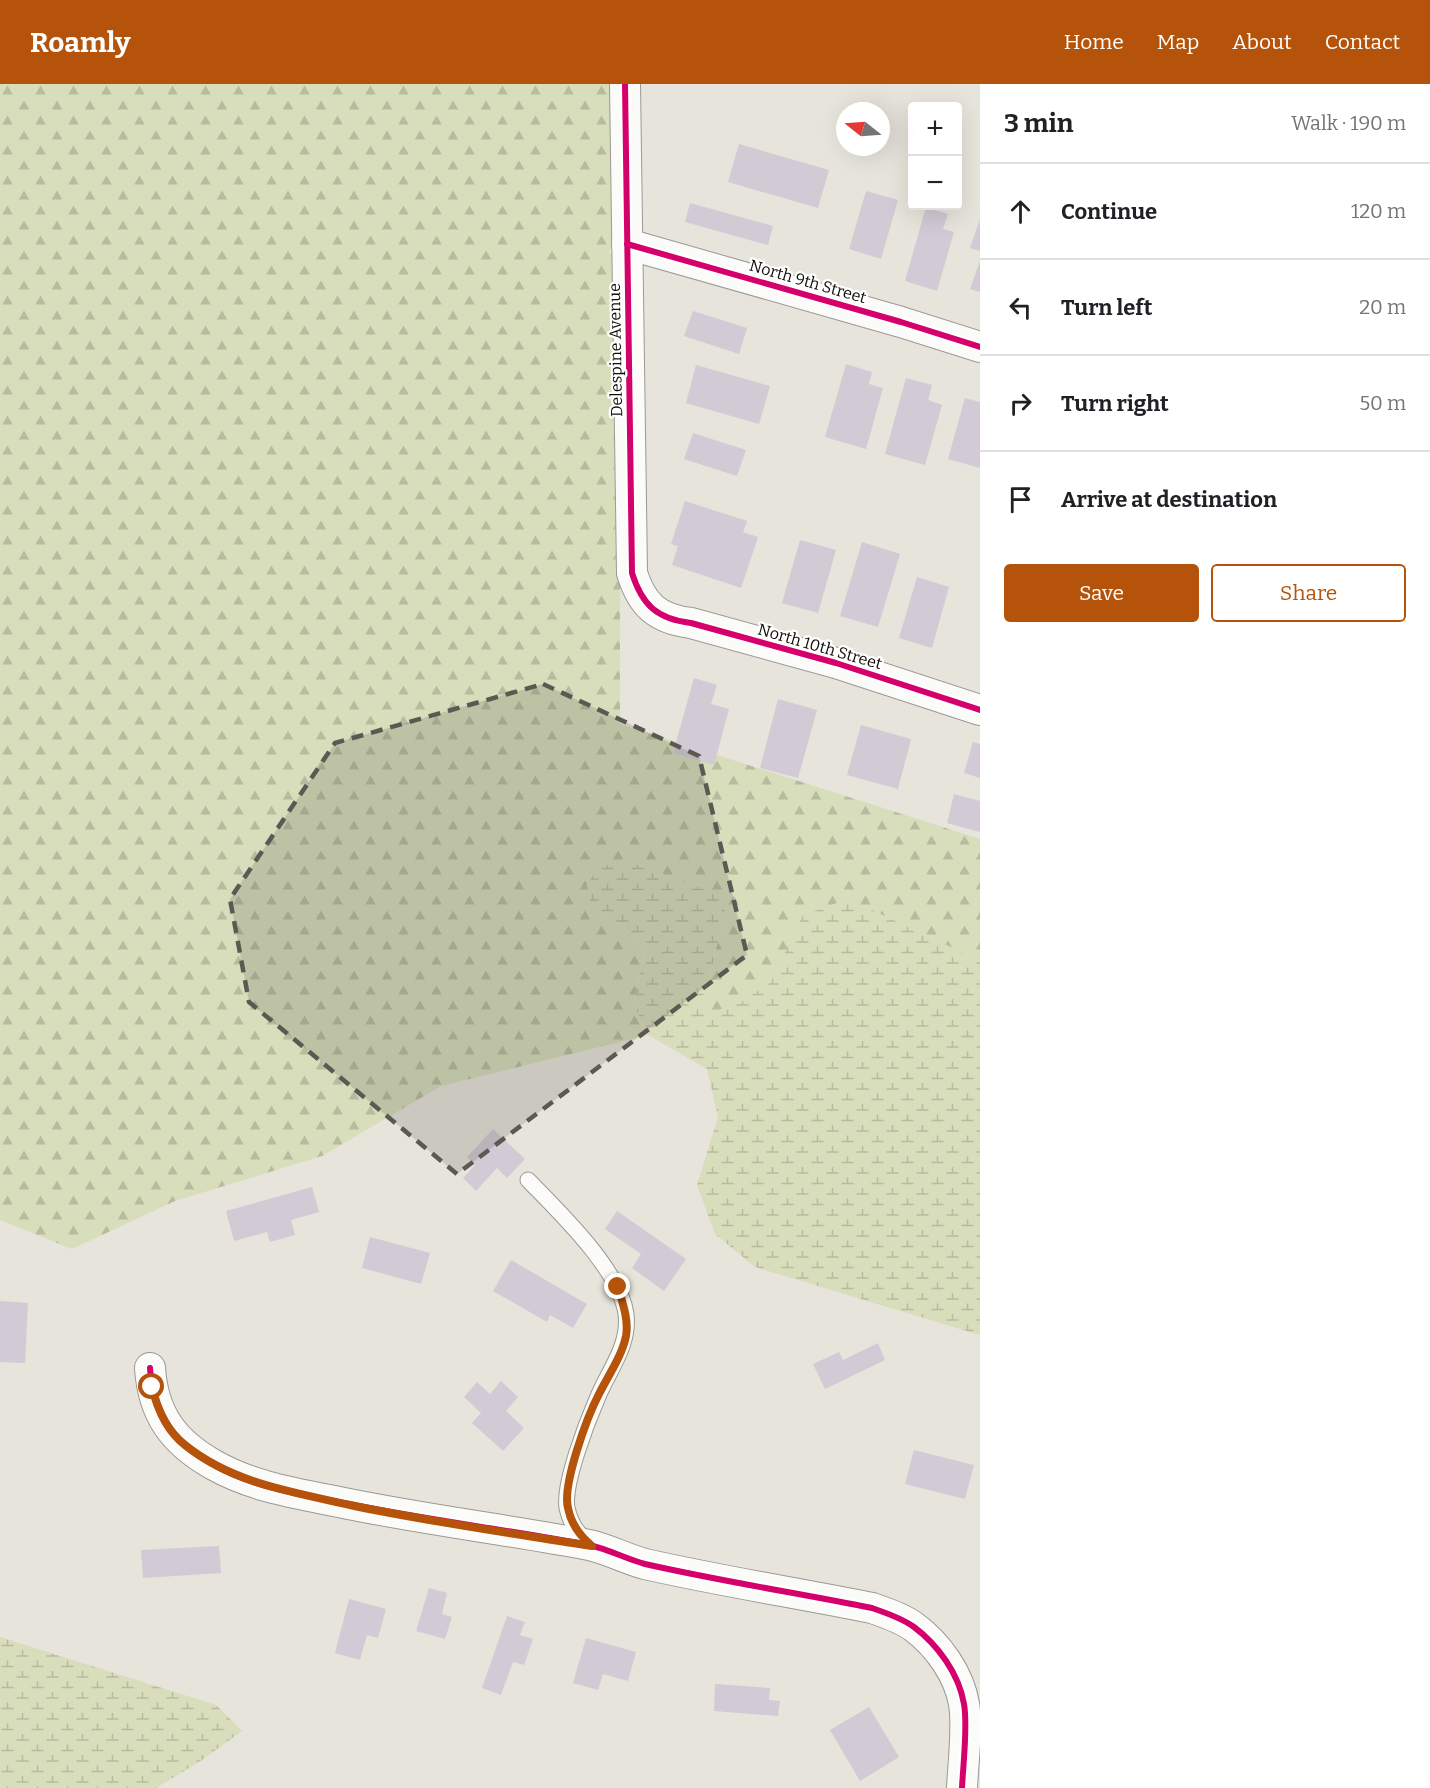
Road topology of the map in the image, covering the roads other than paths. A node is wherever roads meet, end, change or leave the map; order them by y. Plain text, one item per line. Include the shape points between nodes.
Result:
1 (625, 84) edge
2 (627, 244) junction
3 (980, 347) edge
4 (652, 609) joint
5 (980, 710) edge
6 (528, 1180) dead end
7 (150, 1368) dead end
8 (592, 1546) junction
9 (962, 1788) edge

1 - 2 street, Delespine Avenue
2 - 3 street, North 9th Street
2 - 4 street, Delespine Avenue via 632,573 637,589
4 - 5 street, North 10th Street via 674,621 836,663
6 - 8 lane via 576,1230 618,1287 626,1314 626,1336 585,1428 567,1494 574,1526
7 - 8 street via 157,1405 170,1430 213,1465 246,1480 400,1515
8 - 9 street via 643,1563 872,1608 915,1627 949,1666 964,1704

